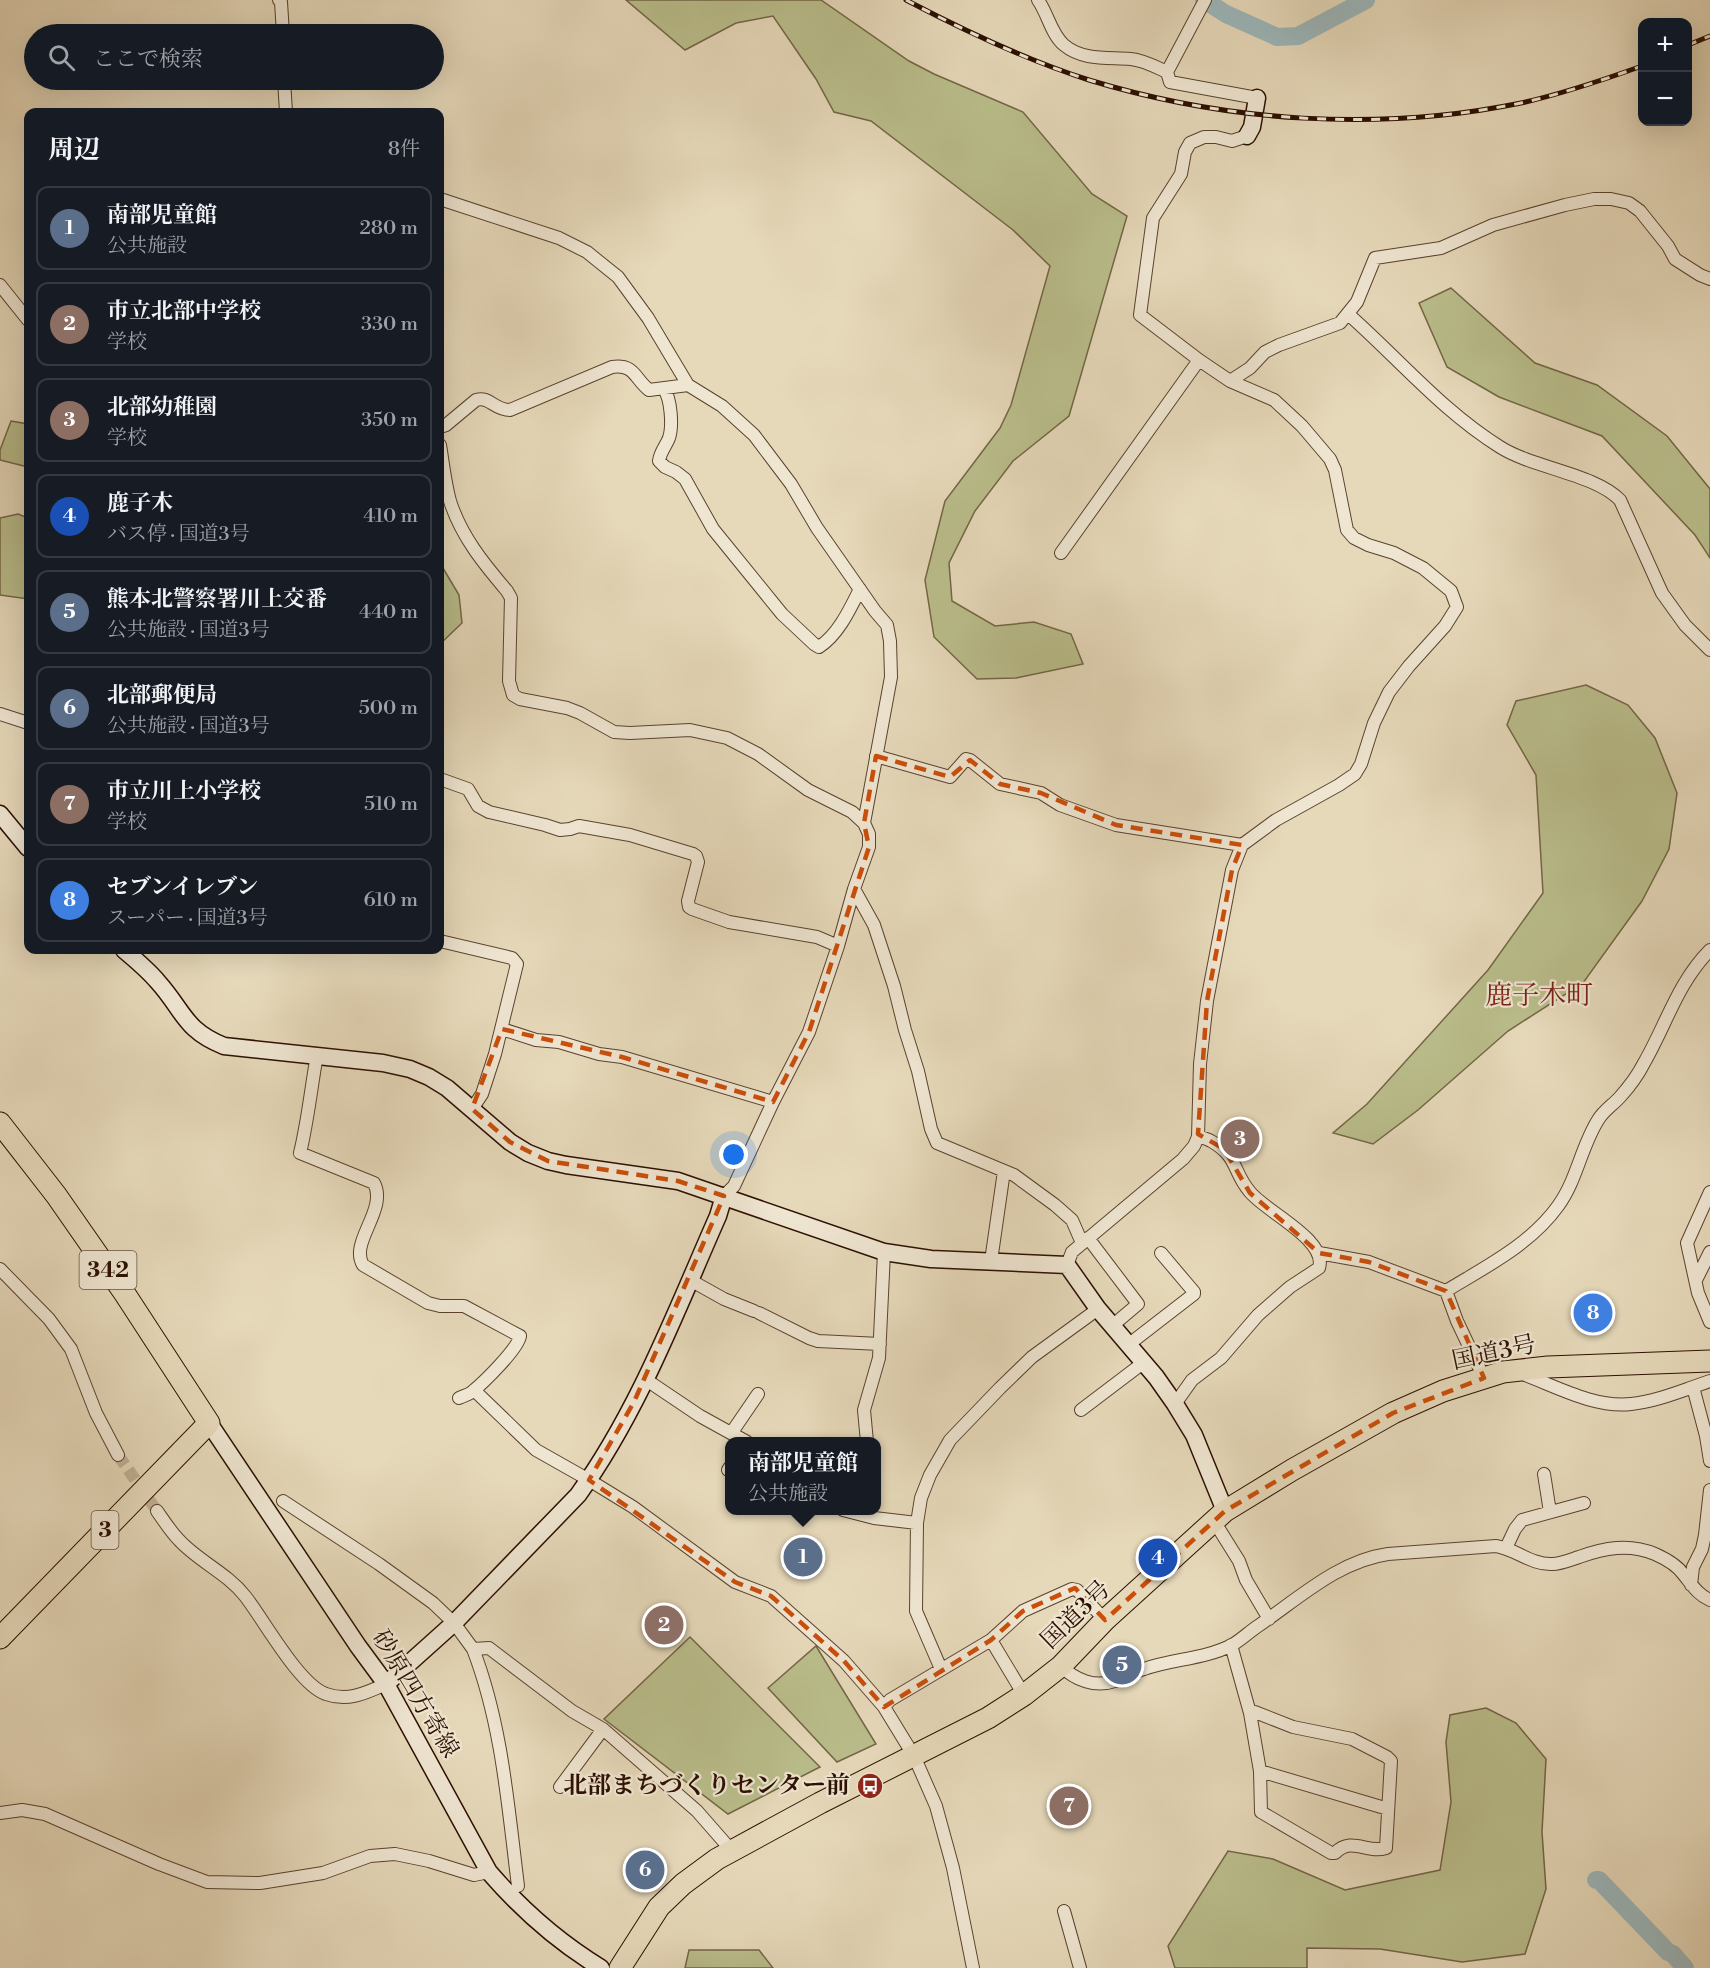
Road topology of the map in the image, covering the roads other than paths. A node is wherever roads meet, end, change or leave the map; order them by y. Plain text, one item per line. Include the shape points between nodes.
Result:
1 (279, 0) edge
2 (1038, 0) edge
3 (1204, 3) edge
4 (283, 24) edge
5 (1167, 72) junction
6 (285, 90) edge
7 (1257, 98) joint
8 (286, 108) edge
9 (1247, 136) joint
10 (444, 200) edge
11 (1710, 279) edge
12 (0, 285) edge
13 (1348, 314) junction
14 (24, 315) edge
15 (1198, 360) junction
16 (1230, 381) junction
17 (688, 385) junction
18 (663, 389) junction
19 (444, 426) edge
20 (444, 469) edge
21 (1061, 553) dead end
22 (860, 589) junction
23 (1710, 650) edge
24 (0, 714) edge
25 (24, 722) edge
26 (876, 756) junction
27 (444, 780) edge
28 (0, 814) edge
29 (864, 823) junction
30 (24, 843) edge
31 (1242, 845) junction
32 (854, 889) junction
33 (444, 942) edge
34 (838, 946) junction
35 (1710, 950) edge
36 (128, 954) edge
37 (502, 1029) junction
38 (317, 1055) junction
39 (773, 1102) junction
40 (472, 1109) junction
41 (0, 1123) edge
42 (1198, 1137) junction
43 (1004, 1171) junction
44 (1710, 1191) edge
45 (724, 1196) junction
46 (1085, 1241) junction
47 (884, 1252) junction
48 (1710, 1252) edge
49 (1161, 1253) dead end
50 (1319, 1253) junction
51 (991, 1261) junction
52 (1067, 1265) junction
53 (0, 1269) edge
54 (690, 1280) junction
55 (1696, 1280) junction
56 (1446, 1292) junction
57 (1098, 1309) junction
58 (1710, 1322) edge
59 (1112, 1326) junction
60 (880, 1344) junction
61 (1128, 1345) junction
62 (1710, 1361) edge
63 (1143, 1363) junction
64 (1523, 1369) junction
65 (1484, 1378) junction
66 (645, 1379) junction
67 (1710, 1381) edge
68 (1693, 1387) junction
69 (474, 1390) junction
70 (758, 1394) dead end
71 (459, 1398) dead end
72 (1175, 1404) junction
73 (1081, 1410) dead end
74 (209, 1423) junction
75 (732, 1432) junction
76 (740, 1437) edge
77 (867, 1437) edge
78 (118, 1455) tunnel mouth
79 (1710, 1461) edge
80 (1544, 1474) dead end
81 (590, 1480) junction
82 (1710, 1490) edge
83 (283, 1501) dead end
84 (1584, 1503) dead end
85 (157, 1511) tunnel mouth
86 (1550, 1512) junction
87 (878, 1515) edge
88 (1220, 1516) junction
89 (917, 1524) junction
90 (1506, 1548) junction
91 (1690, 1585) junction
92 (1710, 1600) edge
93 (1269, 1619) junction
94 (1105, 1620) junction
95 (454, 1623) junction
96 (0, 1638) edge
97 (991, 1640) junction
98 (1231, 1645) junction
99 (473, 1649) junction
100 (1061, 1666) junction
101 (941, 1669) junction
102 (387, 1684) junction
103 (1024, 1695) junction
104 (884, 1707) junction
105 (1250, 1713) junction
106 (603, 1730) junction
107 (915, 1756) junction
108 (1260, 1771) junction
109 (560, 1787) dead end
110 (1388, 1809) junction
111 (0, 1813) edge
112 (732, 1851) junction
113 (489, 1872) junction
114 (518, 1886) dead end
115 (1064, 1911) dead end
116 (601, 1968) edge
117 (620, 1968) edge
118 (973, 1968) edge
119 (1080, 1968) edge

1 - 4 street
2 - 5 street via 1055,34 1078,53 1133,59
3 - 5 street
5 - 7 street via 1170,82
6 - 8 street
7 - 9 street
9 - 15 street via 1232,141 1204,137 1190,143 1181,174 1153,218 1140,315
10 - 17 street via 560,238 587,252 630,292
11 - 13 street via 1675,258 1640,211 1629,203 1593,199 1493,225 1441,248 1375,258
12 - 14 street
13 - 16 street via 1340,323 1264,352 1250,368
13 - 23 street via 1472,428 1532,462 1613,492 1662,593 1685,625
15 - 16 street
15 - 21 street
16 - 31 street via 1274,400 1330,459 1347,530 1354,538 1423,568 1451,591 1457,607 1389,692 1354,774
17 - 18 street
17 - 22 street via 722,406 754,435 792,484
18 - 19 street via 649,390 630,369 612,367 510,410 497,409 482,398 476,400
18 - 22 street via 669,396 670,432 659,461 685,479 713,529 782,614 819,647 831,637
20 - 29 street via 456,516 474,551 510,598 509,672 513,695 533,703 567,708 614,732 690,730 727,738 758,754 808,790 852,812
22 - 26 street via 887,625 890,640 891,676
24 - 25 street
26 - 29 street
26 - 31 street via 950,777 966,759 1000,784 1041,793 1060,805 1116,825
27 - 34 street via 468,789 478,806 489,812 560,830 579,826 630,835 693,854 698,862 688,901 692,909 729,922 817,937
28 - 30 street
29 - 32 street via 869,847
31 - 42 street via 1232,870 1207,1001
32 - 34 street
32 - 43 street via 873,925 894,986 937,1143
33 - 37 street via 515,960 517,970
34 - 39 street via 809,1032
35 - 56 street via 1679,992 1637,1075 1599,1118 1558,1207 1501,1258
36 - 38 street via 208,1040 224,1046
37 - 39 street via 622,1057
37 - 40 street via 482,1094
38 - 40 street via 410,1069 447,1088
38 - 69 street via 300,1153 374,1184 378,1190 375,1211 360,1250 363,1265 428,1303 464,1306 520,1336 509,1355
39 - 45 street via 734,1186
40 - 45 street via 510,1142 548,1161 678,1181
41 - 74 highway, 342 via 125,1294
42 - 46 street via 1184,1158
42 - 50 street via 1224,1149 1250,1193 1308,1239
43 - 46 street via 1064,1213
43 - 51 street
44 - 55 street via 1687,1243
45 - 47 street
45 - 54 street
46 - 52 street via 1072,1252
46 - 59 street via 1138,1304
47 - 51 street
47 - 60 street
48 - 55 street
49 - 61 street via 1194,1294
50 - 56 street via 1369,1262
50 - 72 street via 1318,1268 1258,1315 1221,1358 1192,1380
51 - 52 street
52 - 57 street
53 - 78 street via 50,1319 71,1349 96,1413
54 - 60 street via 809,1338
54 - 66 street
55 - 58 street
56 - 65 street
57 - 59 street
57 - 89 street via 1032,1357 950,1440 930,1475
59 - 61 street
60 - 77 street via 864,1410
61 - 63 street
62 - 64 highway, 国道3号
63 - 72 street
63 - 73 street
64 - 65 highway, 国道3号
64 - 68 street via 1525,1375 1609,1404 1651,1401
65 - 88 highway, 国道3号 via 1393,1413
66 - 75 street
66 - 81 street
67 - 68 street
68 - 79 street
69 - 71 street
69 - 81 street via 536,1450
70 - 75 street
72 - 88 street via 1194,1435
74 - 96 highway, 3
74 - 102 street, 砂原四方寄線 / 342
75 - 76 street
80 - 86 street
81 - 95 street
81 - 104 street via 735,1582 771,1596 844,1661
82 - 91 street via 1706,1535
83 - 95 street via 397,1577
84 - 86 street
85 - 102 street via 180,1541 244,1594 307,1682 324,1694 346,1698
86 - 90 street via 1522,1520
87 - 89 street
88 - 93 street via 1246,1580
88 - 94 highway, 国道3号
89 - 101 street via 916,1611
90 - 91 street via 1551,1564 1604,1549 1638,1549 1672,1564
90 - 93 street via 1372,1556 1352,1563
91 - 92 street
93 - 98 street
94 - 97 street via 1072,1589 1023,1611
94 - 100 highway, 国道3号
95 - 99 street
95 - 102 street
97 - 101 street
97 - 103 street
98 - 100 street via 1099,1685 1085,1682
98 - 105 street
99 - 106 street via 489,1648
99 - 114 street via 484,1677 503,1766
100 - 103 highway, 国道3号
101 - 104 street
102 - 113 street, 砂原四方寄線 / 342
103 - 107 highway, 国道3号
104 - 107 street
105 - 108 street
105 - 110 street via 1352,1740 1387,1757 1391,1761
106 - 109 street
106 - 112 street via 698,1811
107 - 112 highway, 国道3号
107 - 118 street via 939,1816
108 - 110 street
108 - 110 street via 1261,1812 1331,1853 1347,1845 1386,1848
111 - 113 street via 22,1810 45,1814 207,1882 260,1883 323,1873 370,1856 395,1854 474,1875
112 - 117 highway, 国道3号 via 683,1884 659,1907
113 - 116 street, 砂原四方寄線 / 342 via 512,1899
115 - 119 street

